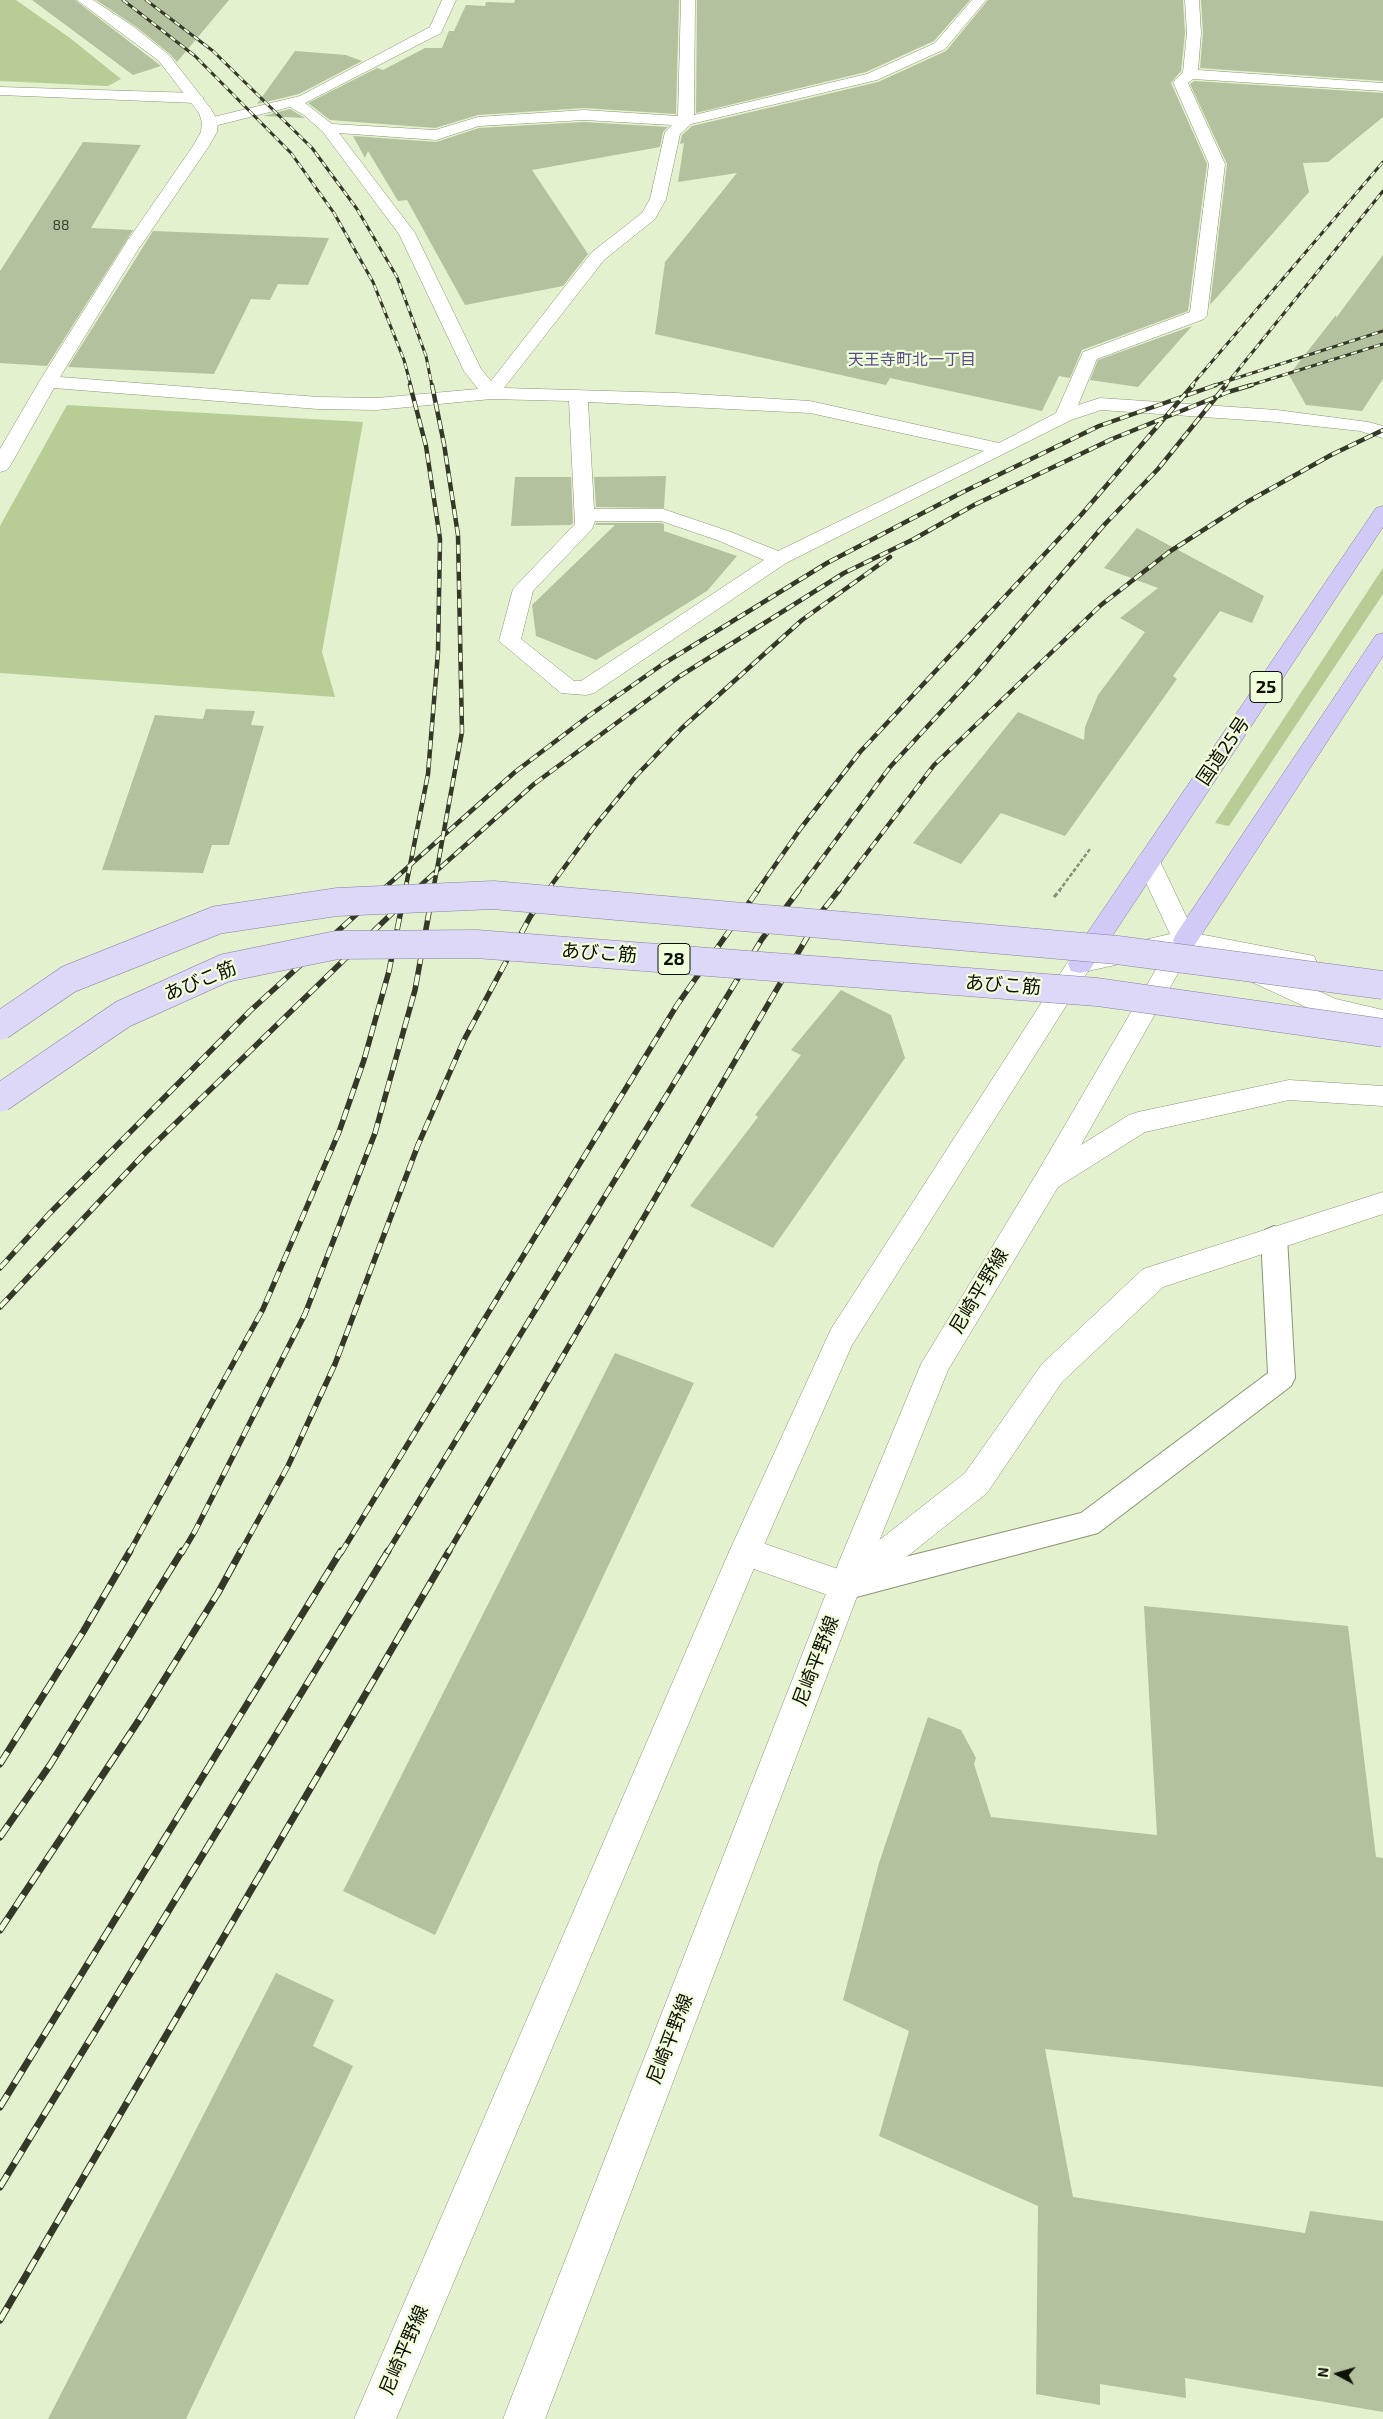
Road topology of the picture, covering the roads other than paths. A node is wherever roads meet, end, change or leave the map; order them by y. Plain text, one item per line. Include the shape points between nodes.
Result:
1 (84, 0) edge
2 (449, 0) edge
3 (688, 0) edge
4 (979, 0) edge
5 (1192, 0) edge
6 (1190, 74) junction
7 (1383, 87) edge
8 (0, 91) edge
9 (196, 98) junction
10 (294, 103) junction
11 (686, 121) junction
12 (210, 122) junction
13 (328, 129) junction
14 (48, 382) junction
15 (491, 393) junction
16 (578, 396) junction
17 (1064, 416) junction
18 (1383, 432) edge
19 (1000, 450) junction
20 (0, 466) edge
21 (1383, 512) edge
22 (584, 515) junction
23 (779, 559) junction
24 (1383, 640) edge
25 (1148, 861) junction
26 (1185, 940) junction
27 (1080, 964) junction
28 (1383, 977) edge
29 (1383, 984) edge
30 (1383, 1020) edge
31 (0, 1026) edge
32 (1383, 1033) edge
33 (1383, 1096) edge
34 (0, 1098) edge
35 (1047, 1181) junction
36 (1383, 1203) edge
37 (1274, 1237) junction
38 (745, 1552) junction
39 (845, 1586) junction
40 (375, 2419) edge
41 (524, 2419) edge

1 - 9 street via 164,58
2 - 10 street via 436,30
3 - 11 street
4 - 11 street via 940,46 872,77
5 - 6 street via 1194,33
6 - 7 street
6 - 17 street via 1180,82 1217,164 1198,315 1089,356
8 - 9 street
9 - 12 street
10 - 12 street
10 - 13 street
11 - 13 street via 584,115 478,122 436,135
11 - 15 street via 673,132 658,199 649,216 598,256
12 - 14 street via 209,132 201,146 134,243
13 - 15 street via 407,233 472,371
14 - 15 street via 318,403 377,404
14 - 20 street
15 - 16 street
16 - 19 street via 810,407
16 - 22 street
17 - 18 street via 1100,404 1277,416 1361,426
17 - 19 street
19 - 23 street
21 - 25 highway, 国道25号 / 25
22 - 23 street via 663,515
22 - 23 street via 585,525 523,589 510,641 569,688 586,688
24 - 26 highway
25 - 26 street
25 - 27 highway, 国道25号 / 25
26 - 27 street
26 - 28 street
26 - 30 street via 1330,1007
26 - 35 street, 尼崎平野線
27 - 38 street, 尼崎平野線 via 841,1338
29 - 31 main road, bridge via 1117,950 493,895 337,902 217,920 68,978
32 - 34 main road, あびこ筋 / 28, bridge via 1097,992 476,944 337,945 225,968 200,979 124,1014
33 - 35 street via 1289,1090 1138,1123
35 - 39 street, 尼崎平野線 via 936,1364
36 - 37 street
37 - 39 street via 1153,1278 1052,1373 976,1483
37 - 39 lane via 1282,1378 1088,1524
38 - 39 street
38 - 40 street, 尼崎平野線
39 - 41 street, 尼崎平野線

